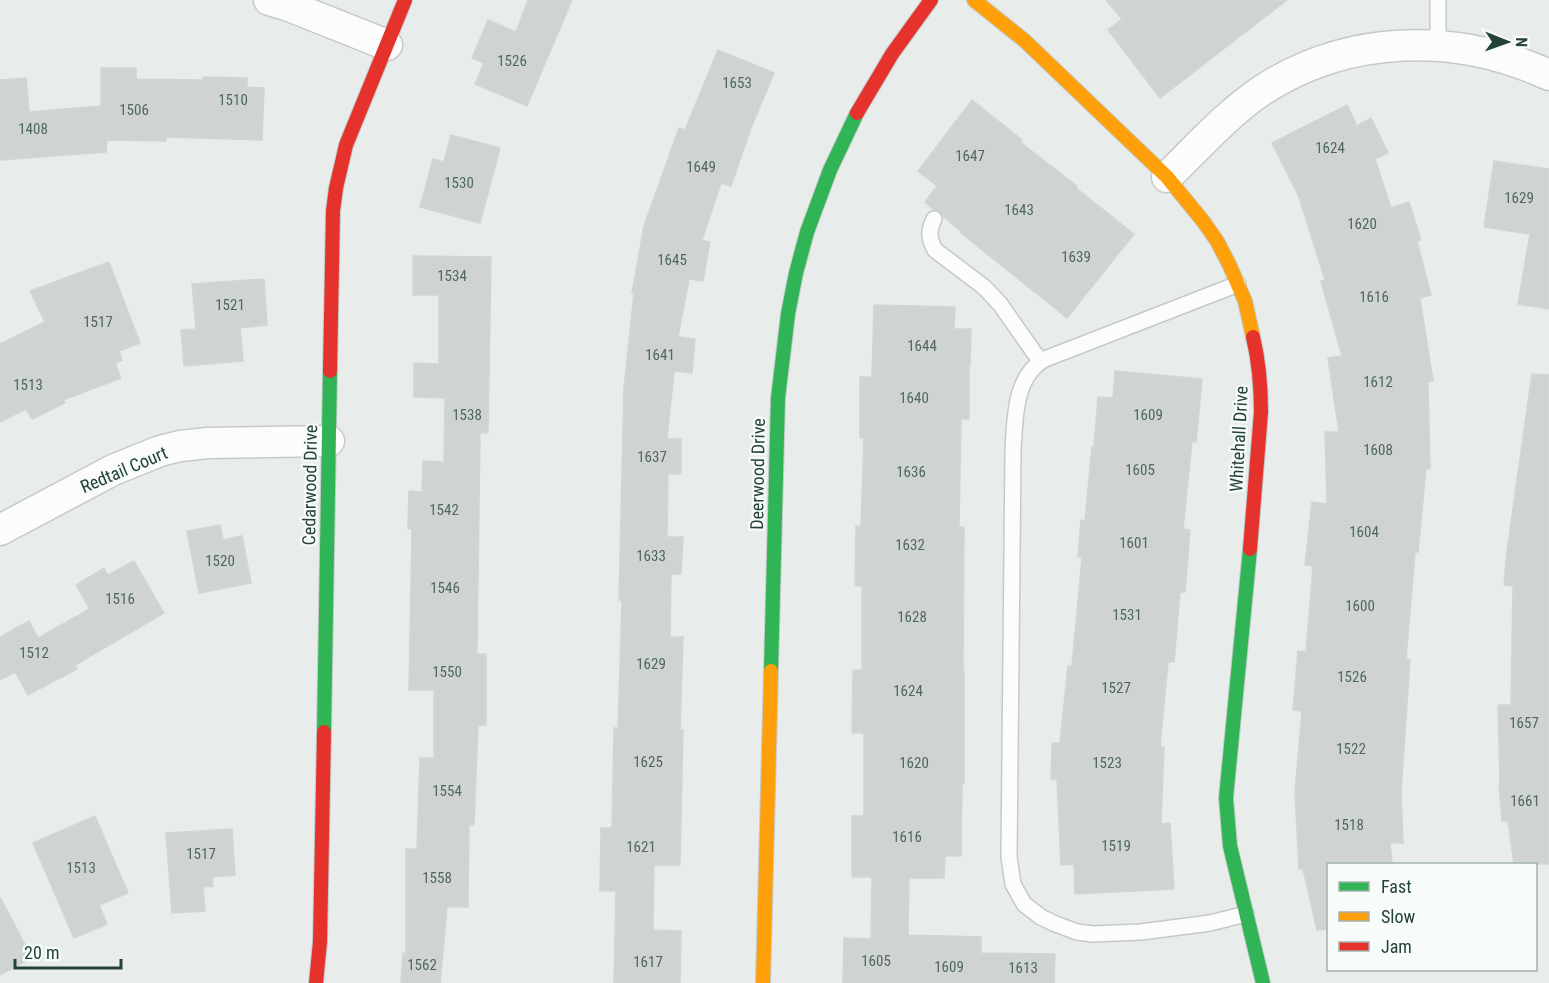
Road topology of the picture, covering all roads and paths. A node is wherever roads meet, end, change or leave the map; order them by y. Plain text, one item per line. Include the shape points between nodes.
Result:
1 (269, 0) edge
2 (405, 0) edge
3 (931, 0) edge
4 (974, 0) edge
5 (1438, 0) edge
6 (387, 45) junction
7 (1438, 46) junction
8 (1549, 75) edge
9 (1167, 177) junction
10 (934, 219) dead end
11 (1238, 284) junction
12 (1040, 361) junction
13 (329, 441) junction
14 (0, 530) edge
15 (1246, 914) junction
16 (316, 983) edge
17 (763, 983) edge
18 (1263, 983) edge

1 - 6 street
2 - 6 street, Cedarwood Drive
3 - 17 street, Deerwood Drive via 888,58 822,189 794,286 784,344 778,398
4 - 9 street, Whitehall Drive via 1025,41
5 - 7 lane
6 - 13 street, Cedarwood Drive via 346,145 336,188
7 - 8 street via 1497,55
7 - 9 street via 1404,45 1347,53 1288,75 1236,110
9 - 11 street, Whitehall Drive via 1217,241
10 - 12 lane via 929,236 935,250 984,287
11 - 12 lane
11 - 15 street, Whitehall Drive via 1255,338 1261,391 1226,798 1230,846
12 - 15 lane via 1022,386 1013,450 1009,857 1013,884 1031,911 1077,932 1153,931
13 - 14 street, Redtail Court via 208,442 160,451 113,470
13 - 16 street, Cedarwood Drive via 320,942
15 - 18 street, Whitehall Drive

